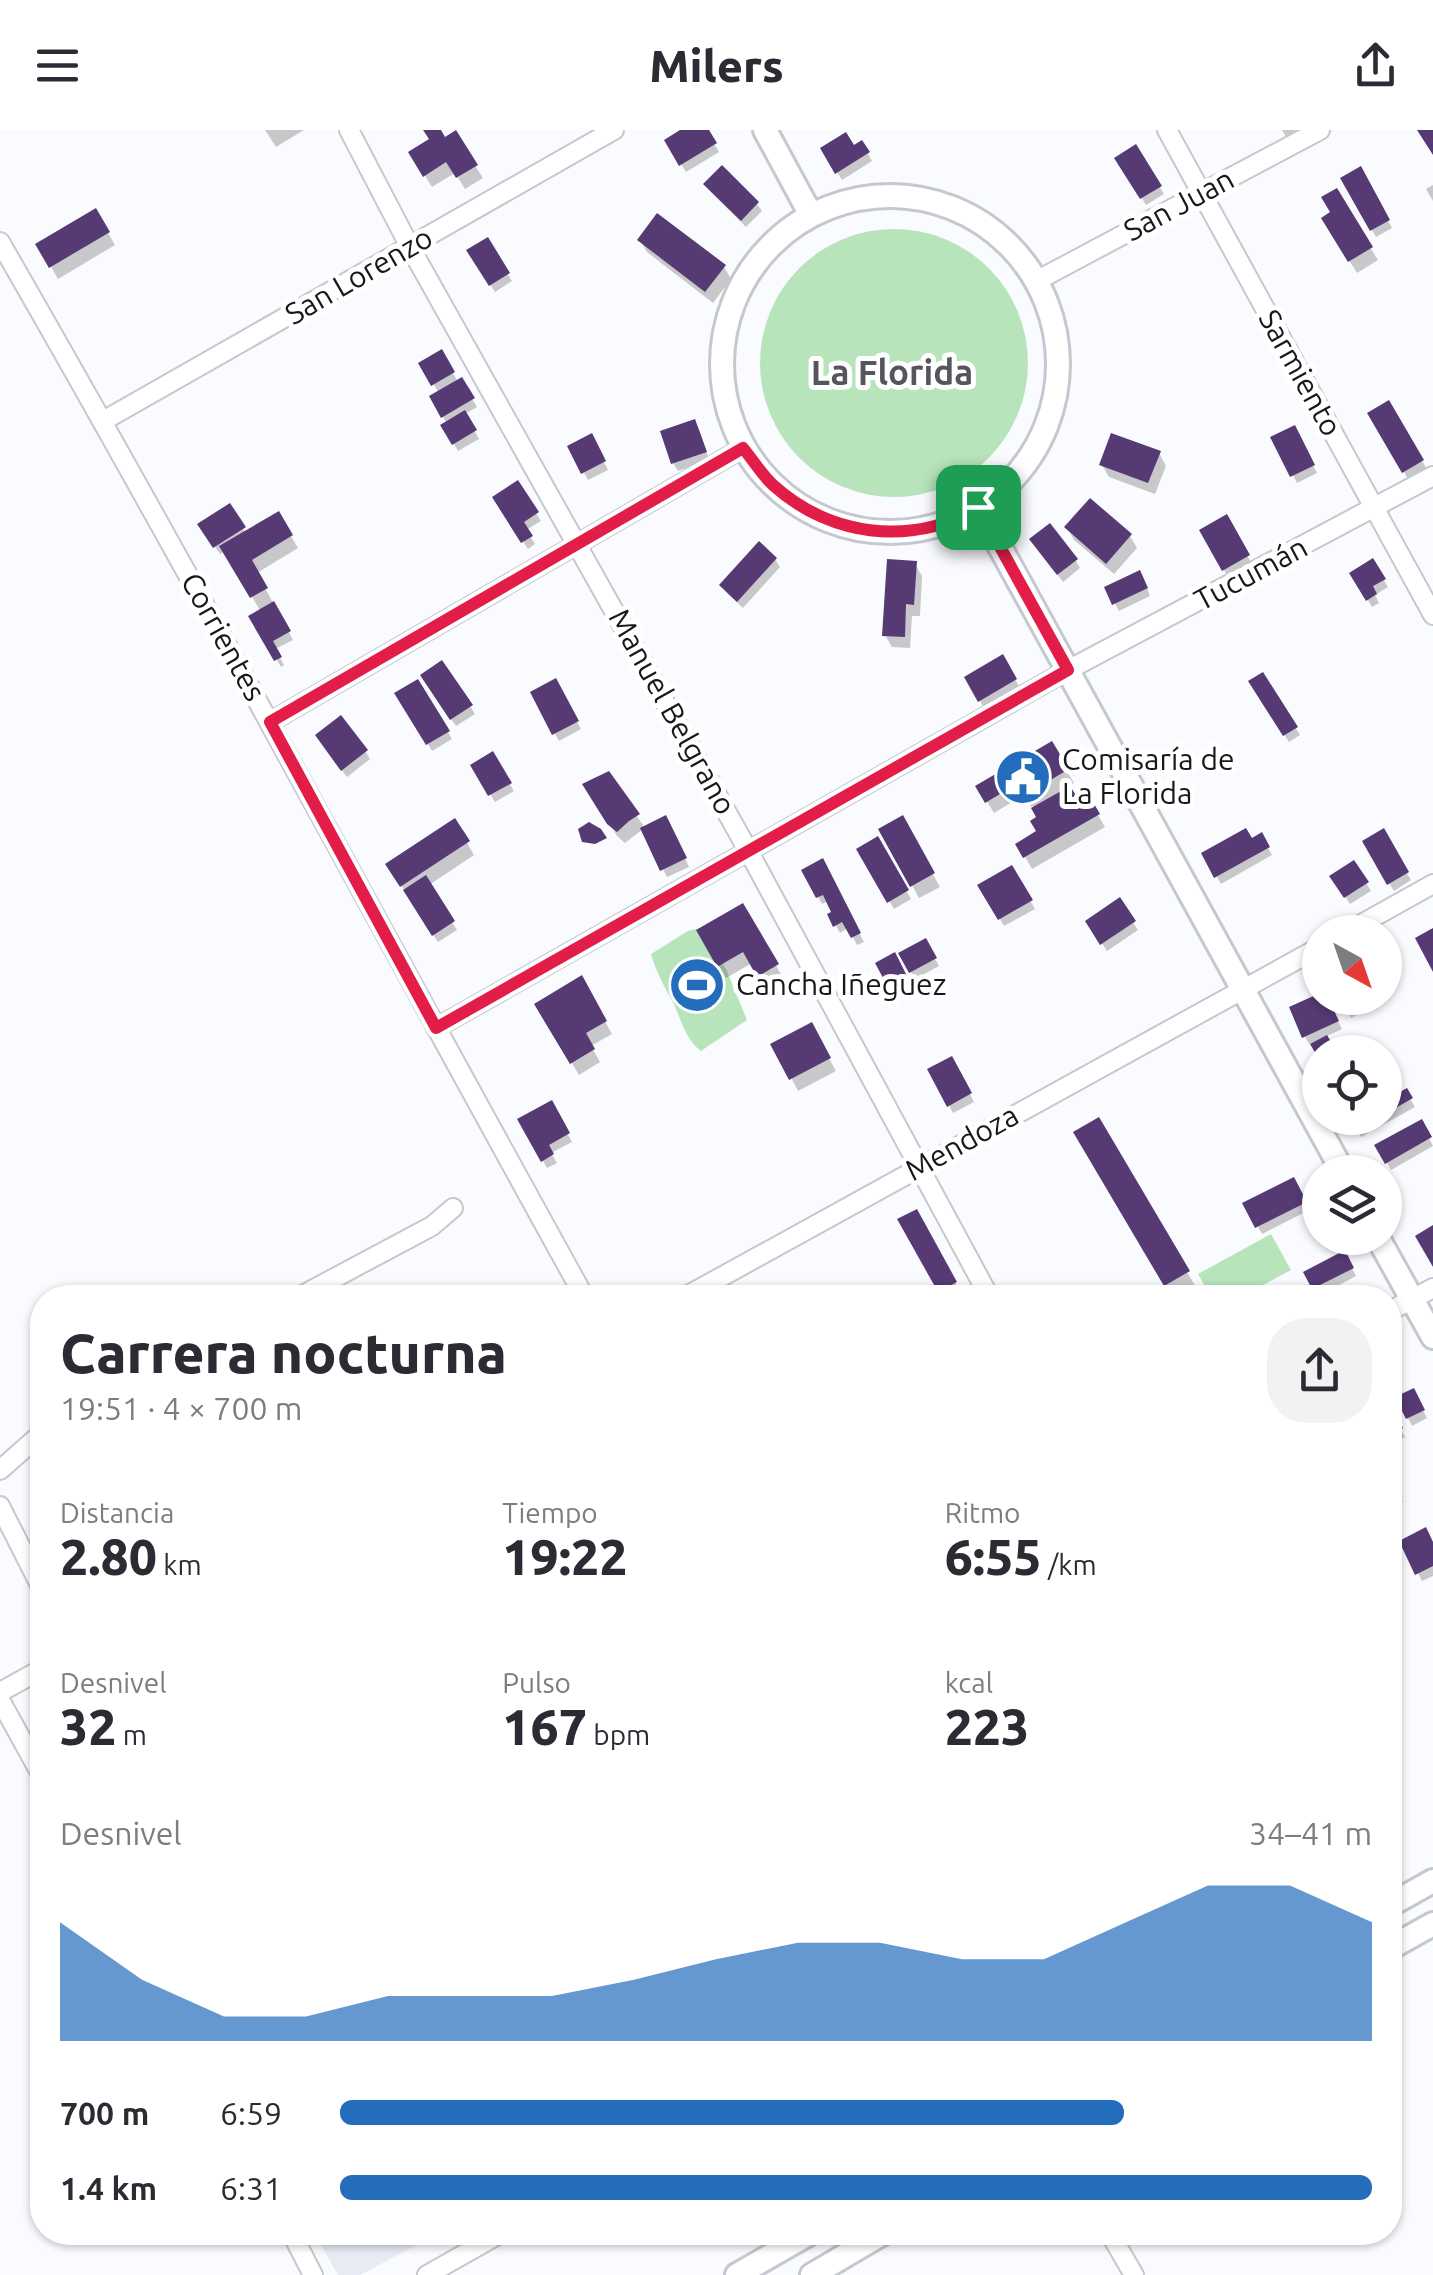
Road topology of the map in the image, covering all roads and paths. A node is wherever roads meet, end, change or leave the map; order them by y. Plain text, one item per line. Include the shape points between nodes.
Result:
1 (349, 130) edge
2 (614, 130) edge
3 (765, 130) edge
4 (1167, 130) edge
5 (1320, 130) edge
6 (1202, 193) junction
7 (811, 215) junction
8 (0, 242) edge
9 (410, 246) junction
10 (1038, 280) junction
11 (103, 421) junction
12 (743, 448) junction
13 (1433, 476) edge
14 (978, 507) junction
15 (1374, 508) junction
16 (578, 544) junction
17 (1433, 615) edge
18 (1068, 670) junction
19 (270, 722) junction
20 (749, 852) junction
21 (1433, 884) edge
22 (1377, 915) edge
23 (1302, 958) edge
24 (1243, 990) junction
25 (436, 1028) junction
26 (1334, 1155) edge
27 (920, 1166) junction
28 (452, 1208) dead end
29 (1392, 1255) edge
30 (321, 1285) edge
31 (578, 1285) edge
32 (705, 1285) edge
33 (983, 1285) edge
34 (1422, 1293) edge
35 (1433, 1337) edge
36 (30, 1444) edge
37 (0, 1470) edge
38 (0, 1506) edge
39 (30, 1566) edge
40 (30, 1676) edge
41 (0, 1692) edge
42 (0, 1700) edge
43 (30, 1754) edge
44 (1433, 1881) edge
45 (1402, 1898) edge
46 (1433, 1924) edge
47 (1402, 1941) edge
48 (298, 2245) edge
49 (480, 2245) edge
50 (789, 2245) edge
51 (863, 2245) edge
52 (1117, 2245) edge
53 (313, 2275) edge
54 (427, 2275) edge
55 (736, 2275) edge
56 (812, 2275) edge
57 (1134, 2275) edge

1 - 9 street, Manuel Belgrano
2 - 9 street, San Lorenzo
3 - 7 street
4 - 6 street, Sarmiento
5 - 6 street, San Juan
6 - 10 street, San Juan
6 - 15 street, Sarmiento
7 - 10 street via 880,196 938,201 978,218
7 - 12 street via 774,242 746,276 728,318 721,362 726,407
8 - 11 street, Corrientes
9 - 11 street, San Lorenzo
9 - 16 street, Manuel Belgrano
10 - 14 street via 1054,320 1054,406 1038,446 1012,480
11 - 19 street, Corrientes
12 - 14 street via 794,502 848,528 893,532 937,526
12 - 16 street
13 - 15 street, Tucumán
14 - 18 street
15 - 17 street, Sarmiento
15 - 18 street, Tucumán
16 - 19 street
16 - 20 street, Manuel Belgrano
18 - 20 street, Tucumán
18 - 24 street
19 - 25 street, Corrientes
20 - 25 street, Tucumán
20 - 27 street, Manuel Belgrano
21 - 22 street
23 - 24 street, Mendoza
24 - 26 street
24 - 27 street, Mendoza
25 - 31 street, Corrientes
27 - 32 street, Mendoza
27 - 33 street, Manuel Belgrano
28 - 30 street via 432,1226
29 - 34 street
34 - 35 street
36 - 37 street
38 - 39 street
40 - 41 street
42 - 43 street
44 - 45 street
46 - 47 street
48 - 53 street
49 - 54 street
50 - 55 street
51 - 56 street
52 - 57 street

